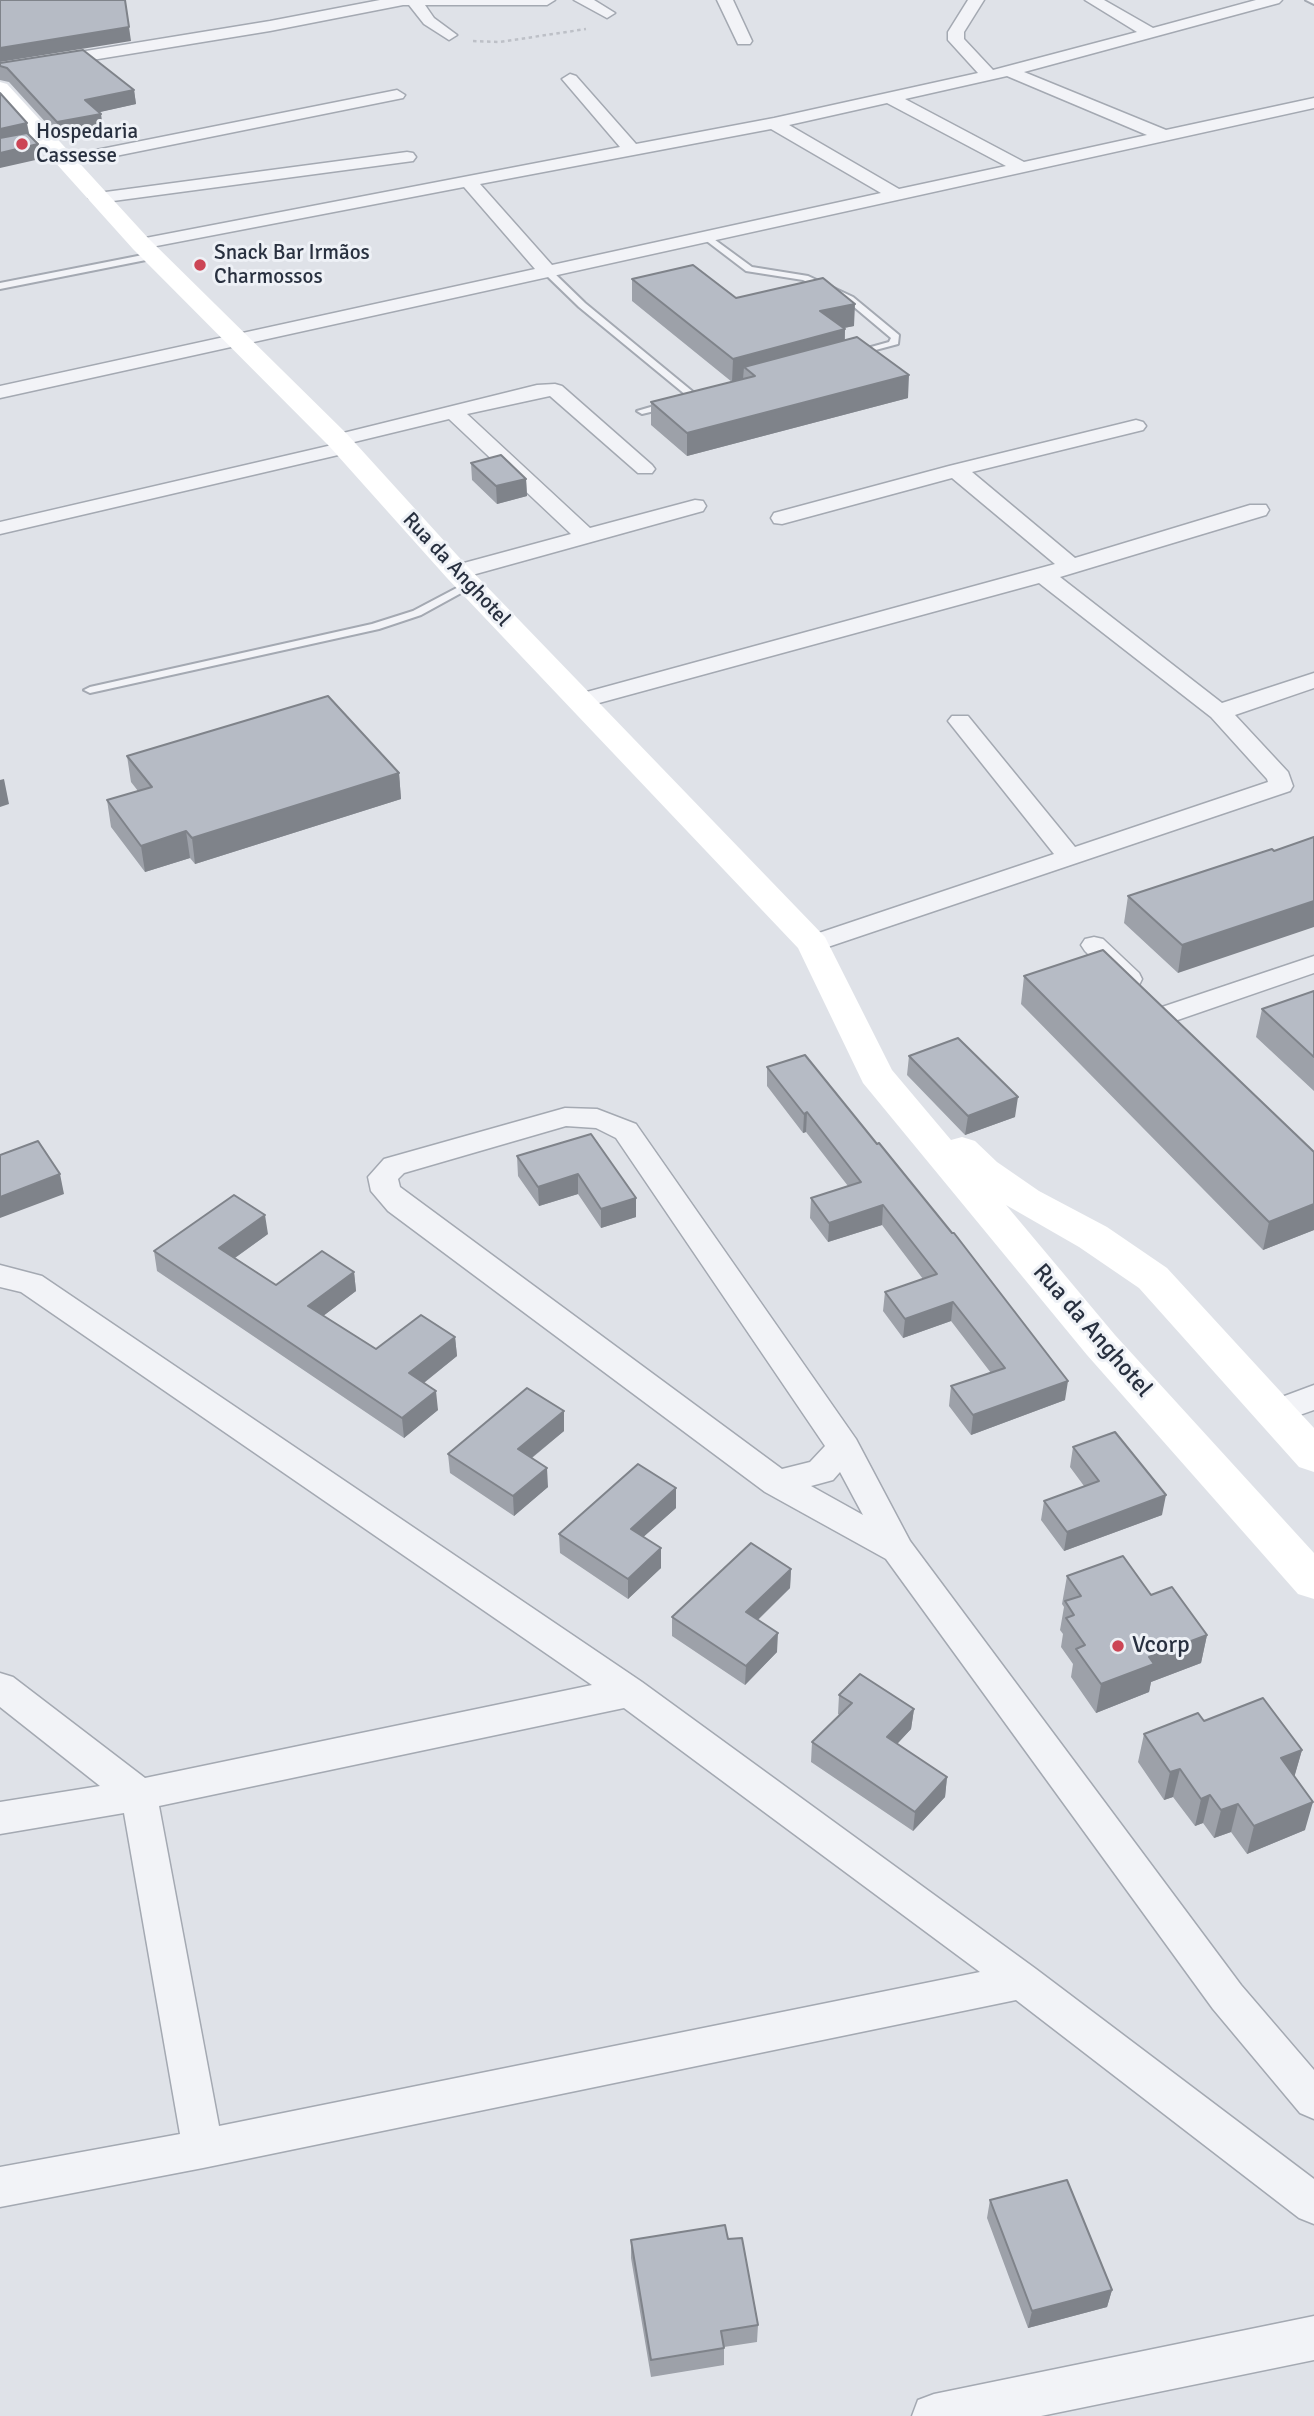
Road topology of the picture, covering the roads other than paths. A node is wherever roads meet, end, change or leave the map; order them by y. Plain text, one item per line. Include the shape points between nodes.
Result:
1 (406, 0) edge
2 (547, 0) edge
3 (582, 0) edge
4 (725, 0) edge
5 (976, 0) edge
6 (1093, 0) edge
7 (1274, 0) edge
8 (353, 4) edge
9 (607, 13) road end
10 (1150, 33) junction
11 (449, 35) dead end
12 (744, 41) dead end
13 (145, 47) junction
14 (164, 63) dead end
15 (0, 70) edge
16 (1007, 71) junction
17 (989, 75) junction
18 (570, 79) dead end
19 (0, 88) edge
20 (397, 95) dead end
21 (891, 98) junction
22 (1314, 103) edge
23 (774, 123) junction
24 (1165, 136) junction
25 (631, 149) junction
26 (407, 157) dead end
27 (66, 161) junction
28 (1021, 167) junction
29 (467, 180) junction
30 (895, 194) junction
31 (98, 198) junction
32 (707, 237) junction
33 (147, 250) junction
34 (549, 273) junction
35 (0, 286) edge
36 (240, 340) junction
37 (840, 359) edge
38 (0, 392) edge
39 (709, 394) edge
40 (695, 398) junction
41 (453, 411) junction
42 (642, 411) dead end
43 (1136, 426) dead end
44 (341, 444) junction
45 (645, 469) dead end
46 (956, 470) junction
47 (695, 506) dead end
48 (1258, 510) dead end
49 (782, 518) dead end
50 (0, 528) edge
51 (586, 536) junction
52 (1071, 566) junction
53 (1043, 575) junction
54 (463, 578) junction
55 (1314, 680) edge
56 (90, 690) dead end
57 (580, 701) junction
58 (1219, 712) junction
59 (960, 721) dead end
60 (1071, 858) junction
61 (813, 944) junction
62 (1094, 945) dead end
63 (1314, 964) edge
64 (876, 1075) junction
65 (0, 1276) edge
66 (1314, 1397) edge
67 (1274, 1412) junction
68 (844, 1448) junction
69 (1314, 1455) edge
70 (777, 1483) junction
71 (898, 1550) junction
72 (1314, 1582) edge
73 (0, 1686) edge
74 (629, 1692) junction
75 (139, 1795) junction
76 (0, 1818) edge
77 (1022, 1981) junction
78 (1314, 2100) edge
79 (204, 2149) junction
80 (0, 2188) edge
81 (1314, 2204) edge
82 (1314, 2338) edge
83 (934, 2416) edge

1 - 2 street
1 - 8 street
1 - 11 street
3 - 9 street
4 - 12 street
5 - 17 street via 956,32 956,40
6 - 10 street
7 - 10 street
8 - 13 street
10 - 16 street
13 - 14 street
13 - 15 street
16 - 17 street
16 - 24 street
17 - 21 street
18 - 25 street
19 - 27 main road, Rua da Anghotel via 41,141
20 - 27 street
21 - 23 street
21 - 28 street
22 - 24 street
23 - 25 street
23 - 30 street
24 - 28 street
25 - 29 street
26 - 31 street
27 - 31 main road, Rua da Anghotel
28 - 30 street
29 - 33 street
29 - 34 street
30 - 32 street
31 - 33 main road, Rua da Anghotel
32 - 34 street
32 - 37 lane via 749,269 805,278 850,299 896,337 893,344
33 - 35 lane
33 - 36 main road, Rua da Anghotel
34 - 36 street
34 - 40 lane
36 - 38 street
36 - 44 main road, Rua da Anghotel
39 - 40 lane
40 - 42 lane
41 - 44 street
41 - 45 street via 555,390
41 - 51 street
43 - 46 street
44 - 50 street
44 - 54 main road, Rua da Anghotel
46 - 49 street
46 - 52 street
47 - 51 street
48 - 52 street
51 - 54 street
52 - 53 street
53 - 57 street
53 - 58 street
54 - 56 lane via 417,613 375,627
54 - 57 main road, Rua da Anghotel
55 - 58 street
57 - 61 main road, Rua da Anghotel
58 - 60 street via 1279,777 1281,786
59 - 60 street
60 - 61 street
61 - 64 main road, Rua da Anghotel
62 - 63 street via 1176,1024
64 - 67 main road, Rua da Anghotel via 984,1171 1153,1278
64 - 72 main road, Rua da Anghotel via 1101,1345
65 - 74 street via 31,1284
66 - 67 street
67 - 69 main road, Rua da Anghotel
68 - 70 street via 821,1471
68 - 70 street via 626,1131 611,1121 589,1116 565,1118 394,1166 383,1177 386,1191 399,1204
68 - 71 street
70 - 71 street
71 - 78 street via 1227,1997
73 - 75 street
74 - 75 street
74 - 77 street
75 - 76 street
75 - 79 street
77 - 79 street
77 - 81 street
79 - 80 street
82 - 83 street

